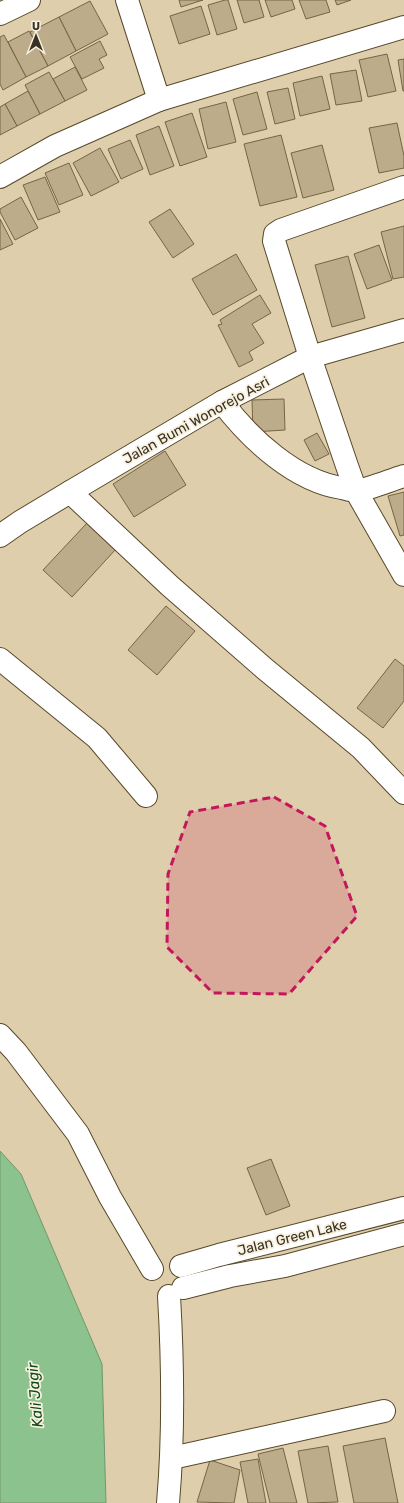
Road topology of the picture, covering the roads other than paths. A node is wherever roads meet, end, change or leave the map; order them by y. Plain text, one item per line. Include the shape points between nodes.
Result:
1 (29, 0) edge
2 (127, 0) edge
3 (0, 14) edge
4 (404, 27) edge
5 (159, 100) junction
6 (0, 176) edge
7 (404, 187) edge
8 (404, 330) edge
9 (310, 357) junction
10 (222, 402) junction
11 (404, 476) edge
12 (356, 491) junction
13 (70, 492) junction
14 (0, 536) edge
15 (404, 575) edge
16 (0, 659) edge
17 (404, 793) edge
18 (146, 796) dead end
19 (0, 1035) edge
20 (404, 1208) edge
21 (404, 1234) edge
22 (279, 1240) junction
23 (181, 1266) junction
24 (285, 1266) junction
25 (152, 1269) junction
26 (176, 1292) junction
27 (384, 1411) dead end
28 (172, 1458) junction
29 (168, 1503) edge

1 - 3 street
2 - 5 street
4 - 5 street
5 - 6 street via 55,146
7 - 9 street via 275,234 276,252
8 - 9 street, Jalan Bumi Wonorejo Asri
9 - 10 street, Jalan Bumi Wonorejo Asri
9 - 12 street
10 - 12 street via 246,432 291,468 319,482
10 - 13 street, Jalan Bumi Wonorejo Asri
11 - 12 street
12 - 15 street
13 - 14 street, Jalan Bumi Wonorejo Asri
13 - 17 street via 170,586 360,748
16 - 18 street via 97,738
19 - 25 street via 16,1052 78,1134 110,1197
20 - 22 street, Jalan Green Lake
21 - 24 street, Jalan Green Lake
22 - 23 street, Jalan Green Lake
22 - 24 street
23 - 25 street via 164,1261
23 - 26 street via 185,1283
24 - 26 street, Jalan Green Lake via 230,1276
25 - 26 street via 151,1284 155,1290 161,1294
26 - 28 street
27 - 28 street
28 - 29 street

